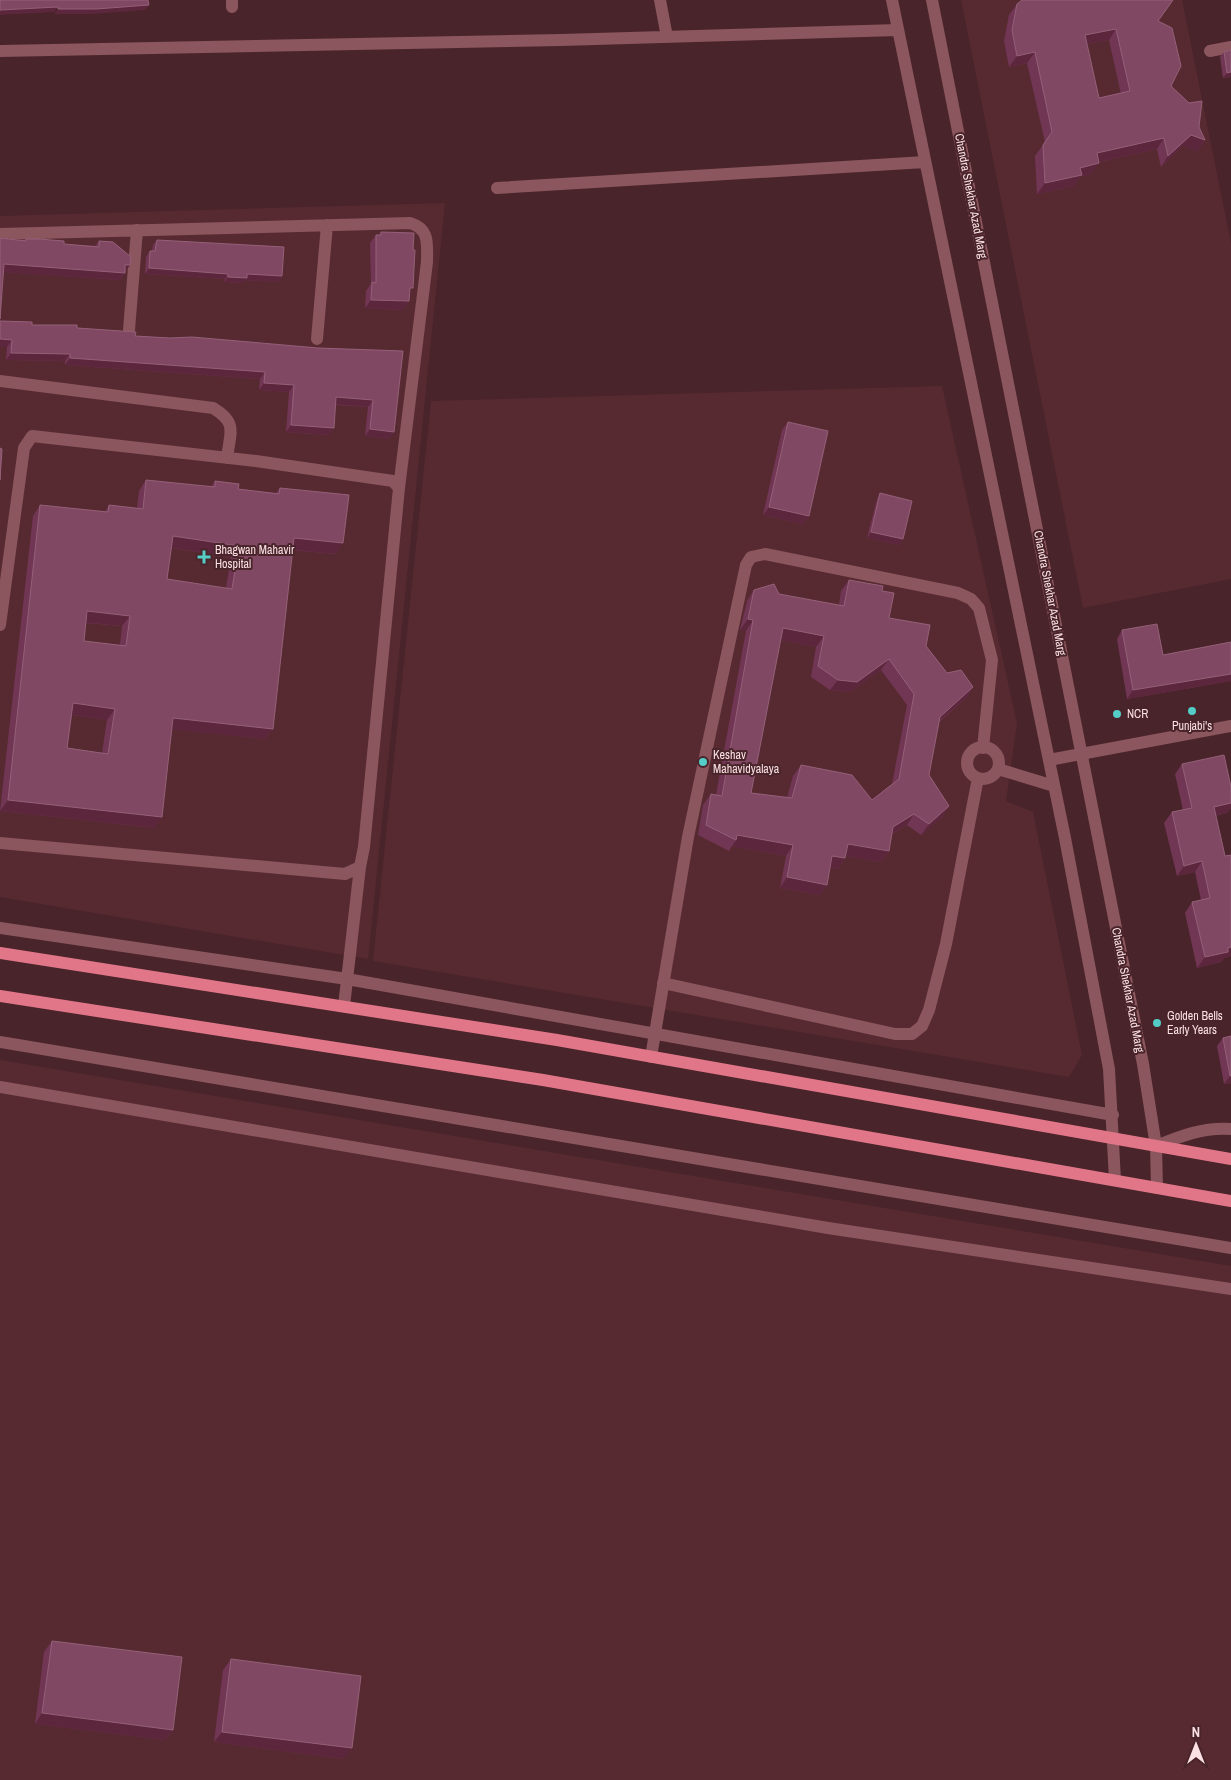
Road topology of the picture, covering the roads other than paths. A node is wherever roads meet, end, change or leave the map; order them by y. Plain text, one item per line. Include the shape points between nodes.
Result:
1 (660, 0) edge
2 (892, 0) edge
3 (932, 0) edge
4 (898, 30) junction
5 (666, 37) junction
6 (1231, 47) edge
7 (0, 51) edge
8 (1210, 51) dead end
9 (925, 162) junction
10 (497, 188) dead end
11 (327, 225) junction
12 (137, 230) junction
13 (0, 234) edge
14 (129, 330) edge
15 (317, 339) dead end
16 (0, 381) edge
17 (227, 458) junction
18 (399, 488) junction
19 (0, 625) edge
20 (1231, 727) edge
21 (983, 748) junction
22 (1082, 754) junction
23 (1049, 760) junction
24 (998, 769) junction
25 (978, 778) junction
26 (1054, 786) junction
27 (0, 843) edge
28 (360, 866) junction
29 (0, 928) edge
30 (0, 953) edge
31 (347, 979) junction
32 (663, 984) junction
33 (0, 996) edge
34 (344, 1006) junction
35 (654, 1035) junction
36 (0, 1042) edge
37 (651, 1057) junction
38 (0, 1087) edge
39 (1113, 1115) junction
40 (1231, 1129) edge
41 (1114, 1138) junction
42 (1156, 1146) junction
43 (1231, 1159) edge
44 (1115, 1180) junction
45 (1156, 1188) junction
46 (1231, 1201) edge
47 (1231, 1248) edge
48 (1231, 1289) edge

1 - 5 street
2 - 4 street
3 - 22 street, Chandra Shekhar Azad Marg
4 - 5 street
4 - 9 street
5 - 7 street
6 - 8 street
9 - 10 street
9 - 23 street
11 - 12 street
11 - 15 street
11 - 18 street via 410,223 425,231 427,262
12 - 13 street
12 - 14 street
16 - 17 street via 213,408 225,415 231,424
17 - 18 street via 393,481
17 - 19 street via 32,436 24,448
18 - 28 street
20 - 22 street
21 - 24 street via 996,754 1000,764
21 - 25 street via 973,752 968,761 970,771
21 - 32 street via 992,660 979,608 971,599 958,593 773,555 751,557 746,564 688,837
22 - 23 street
22 - 42 street, Chandra Shekhar Azad Marg
23 - 26 street
24 - 25 street via 992,777
24 - 26 street
25 - 32 street via 946,944 929,1010 922,1026 912,1034 895,1034
26 - 39 street via 1109,1069
27 - 28 street via 345,874
28 - 31 street
29 - 31 street
30 - 34 main road
31 - 34 street
31 - 35 street
32 - 35 street
33 - 44 main road via 543,1080
34 - 37 main road
35 - 37 street
35 - 39 street
36 - 47 street
37 - 41 main road
38 - 48 street via 809,1224
39 - 41 street
40 - 42 street via 1191,1132
41 - 42 main road
41 - 44 street
42 - 43 main road
42 - 45 street, Chandra Shekhar Azad Marg
44 - 45 main road
45 - 46 main road

